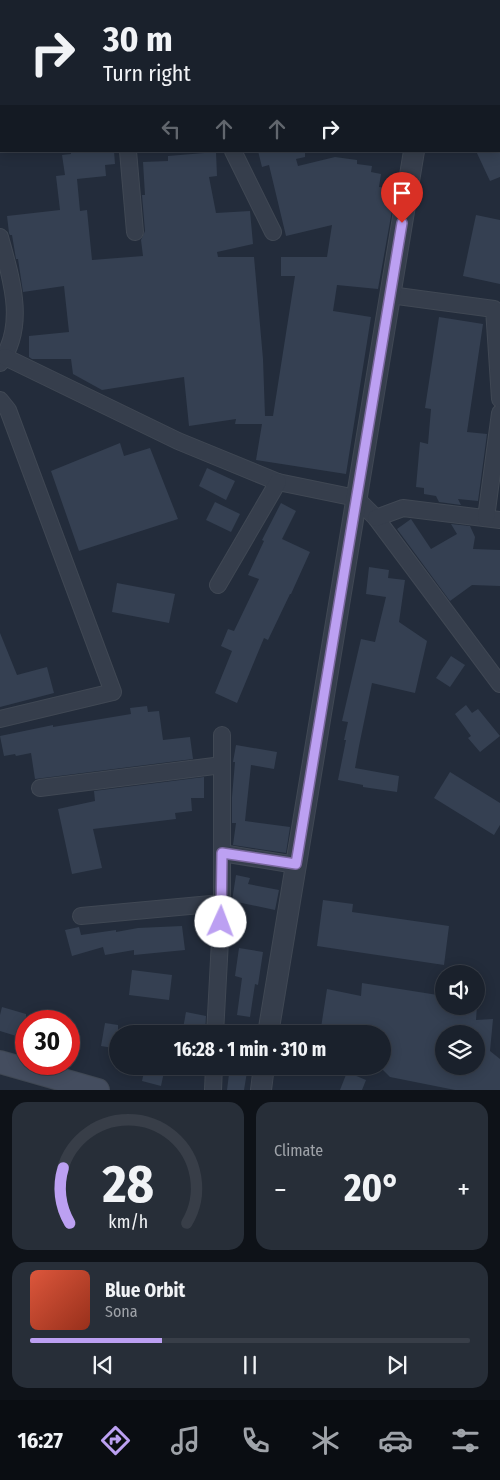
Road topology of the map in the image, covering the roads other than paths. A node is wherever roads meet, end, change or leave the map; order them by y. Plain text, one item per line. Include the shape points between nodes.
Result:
1 (128, 152) edge
2 (233, 152) edge
3 (414, 152) edge
4 (135, 232) dead end
5 (273, 232) dead end
6 (0, 237) edge
7 (390, 295) junction
8 (2, 360) edge
9 (500, 399) edge
10 (0, 400) edge
11 (500, 414) edge
12 (278, 482) junction
13 (356, 498) junction
14 (376, 518) junction
15 (493, 519) edge
16 (218, 585) dead end
17 (500, 684) edge
18 (0, 719) edge
19 (222, 735) dead end
20 (222, 765) junction
21 (40, 788) dead end
22 (222, 853) junction
23 (296, 864) junction
24 (222, 903) junction
25 (81, 916) dead end
26 (215, 1025) edge
27 (269, 1025) edge
28 (0, 1062) edge
29 (214, 1075) edge
30 (263, 1075) edge
31 (98, 1090) edge
32 (213, 1090) edge
33 (261, 1090) edge

1 - 4 street
2 - 5 street
3 - 7 street
6 - 8 street via 13,286 15,312 12,333
7 - 9 street via 494,309
7 - 13 street
8 - 12 street via 178,441
10 - 18 street via 8,410 113,692
11 - 15 street
12 - 13 street
12 - 16 street
13 - 14 street
13 - 23 street
14 - 15 street via 402,508
14 - 17 street
19 - 20 street
20 - 21 street
20 - 22 street
22 - 23 street
22 - 24 street
23 - 27 street
24 - 25 street
24 - 26 street
28 - 31 main road
29 - 32 street
30 - 33 street

